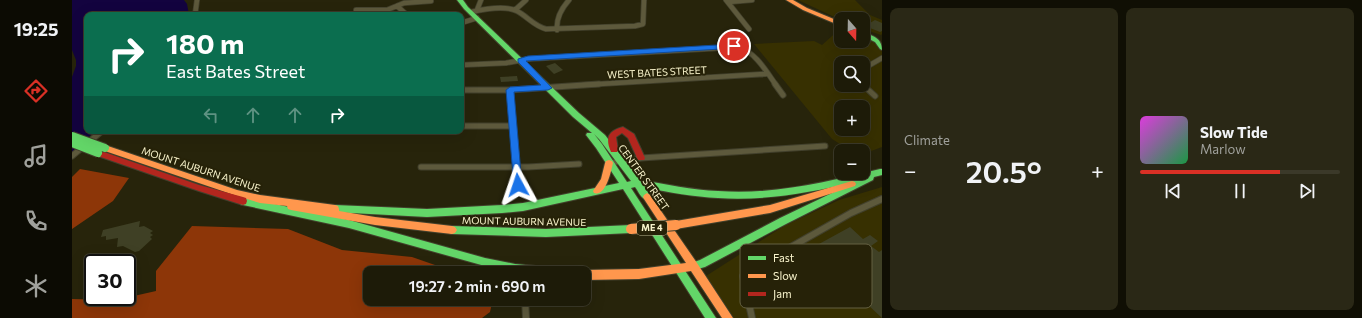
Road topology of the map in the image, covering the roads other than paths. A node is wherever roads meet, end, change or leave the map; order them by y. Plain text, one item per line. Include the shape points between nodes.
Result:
1 (198, 0) edge
2 (460, 0) edge
3 (481, 0) edge
4 (526, 0) edge
5 (569, 0) edge
6 (644, 0) edge
7 (752, 0) edge
8 (789, 0) edge
9 (795, 0) edge
10 (727, 1) edge
11 (431, 2) dead end
12 (397, 6) junction
13 (356, 10) dead end
14 (515, 10) junction
15 (196, 12) edge
16 (372, 12) edge
17 (383, 12) edge
18 (404, 12) edge
19 (475, 13) junction
20 (834, 20) edge
21 (464, 21) edge
22 (834, 21) edge
23 (749, 29) dead end
24 (557, 30) junction
25 (870, 34) edge
26 (870, 35) edge
27 (870, 36) edge
28 (882, 37) edge
29 (882, 41) edge
30 (881, 53) edge
31 (521, 60) junction
32 (870, 63) edge
33 (464, 65) edge
34 (766, 74) junction
35 (548, 88) junction
36 (464, 90) edge
37 (510, 90) junction
38 (870, 91) edge
39 (783, 95) dead end
40 (875, 96) dead end
41 (576, 115) junction
42 (464, 126) edge
43 (513, 126) junction
44 (98, 134) edge
45 (72, 136) edge
46 (72, 143) edge
47 (825, 146) dead end
48 (101, 150) junction
49 (614, 152) junction
50 (72, 156) edge
51 (641, 158) junction
52 (622, 161) junction
53 (609, 163) junction
54 (579, 164) dead end
55 (421, 167) dead end
56 (516, 167) junction
57 (881, 172) edge
58 (637, 183) junction
59 (518, 185) dead end
60 (624, 186) junction
61 (597, 191) junction
62 (260, 199) junction
63 (882, 200) edge
64 (328, 220) junction
65 (374, 222) junction
66 (740, 244) edge
67 (740, 244) edge
68 (796, 244) edge
69 (505, 266) edge
70 (694, 266) junction
71 (679, 270) junction
72 (660, 273) junction
73 (591, 275) edge
74 (690, 286) junction
75 (525, 306) edge
76 (750, 308) edge
77 (526, 318) edge
78 (711, 318) edge
79 (728, 318) edge
80 (752, 318) edge

1 - 15 street
2 - 19 main road, CENTER STREET / ME 4
3 - 19 street
4 - 14 street
5 - 24 street via 561,11
6 - 24 street via 642,24
7 - 10 street
8 - 22 main road
9 - 20 main road
10 - 23 street
11 - 12 street via 410,2
12 - 17 street
12 - 18 street
13 - 16 street
14 - 19 street
14 - 24 street via 539,28
19 - 21 street
19 - 31 main road, CENTER STREET / ME 4
25 - 28 main road
26 - 29 main road
27 - 30 main road via 881,44
30 - 32 street
31 - 33 street
31 - 34 street via 734,46 751,52
31 - 35 main road, CENTER STREET / ME 4
34 - 35 street, WEST BATES STREET
34 - 39 street
35 - 37 street, WEST BATES STREET
35 - 41 main road, CENTER STREET / ME 4
36 - 37 street, WEST BATES STREET
37 - 43 street
38 - 40 street
41 - 49 main road, CENTER STREET / ME 4
41 - 53 main road, CENTER STREET / ME 4
42 - 43 street
43 - 56 street
44 - 50 street
45 - 48 main road, MOUNT AUBURN AVENUE, bridge
46 - 48 main road, MOUNT AUBURN AVENUE, bridge
47 - 51 street
48 - 62 main road, MOUNT AUBURN AVENUE
48 - 64 main road, MOUNT AUBURN AVENUE via 199,188 246,202
49 - 51 main road via 612,135 618,131 627,132 633,136
49 - 52 main road, CENTER STREET / ME 4
51 - 52 street
52 - 53 street
52 - 58 main road, CENTER STREET / ME 4
53 - 60 main road, CENTER STREET / ME 4
53 - 61 main road via 605,180
54 - 56 street
55 - 56 street
56 - 59 street
57 - 58 main road via 809,189 762,195 718,195
57 - 65 main road, MOUNT AUBURN AVENUE, bridge via 831,191 770,209 676,225 557,233 479,232
57 - 67 main road
58 - 60 main road
58 - 70 main road, CENTER STREET / ME 4
60 - 61 main road
60 - 71 main road, CENTER STREET / ME 4
61 - 62 main road via 523,207 427,213 346,211
62 - 65 main road, MOUNT AUBURN AVENUE
63 - 68 street via 851,213
64 - 65 main road, MOUNT AUBURN AVENUE
64 - 69 main road
66 - 70 main road
70 - 71 main road
70 - 79 main road, CENTER STREET / ME 4
71 - 72 main road
71 - 74 main road, CENTER STREET / ME 4
72 - 73 main road
72 - 74 main road via 681,279
74 - 78 main road, CENTER STREET / ME 4
75 - 77 street
76 - 80 street

